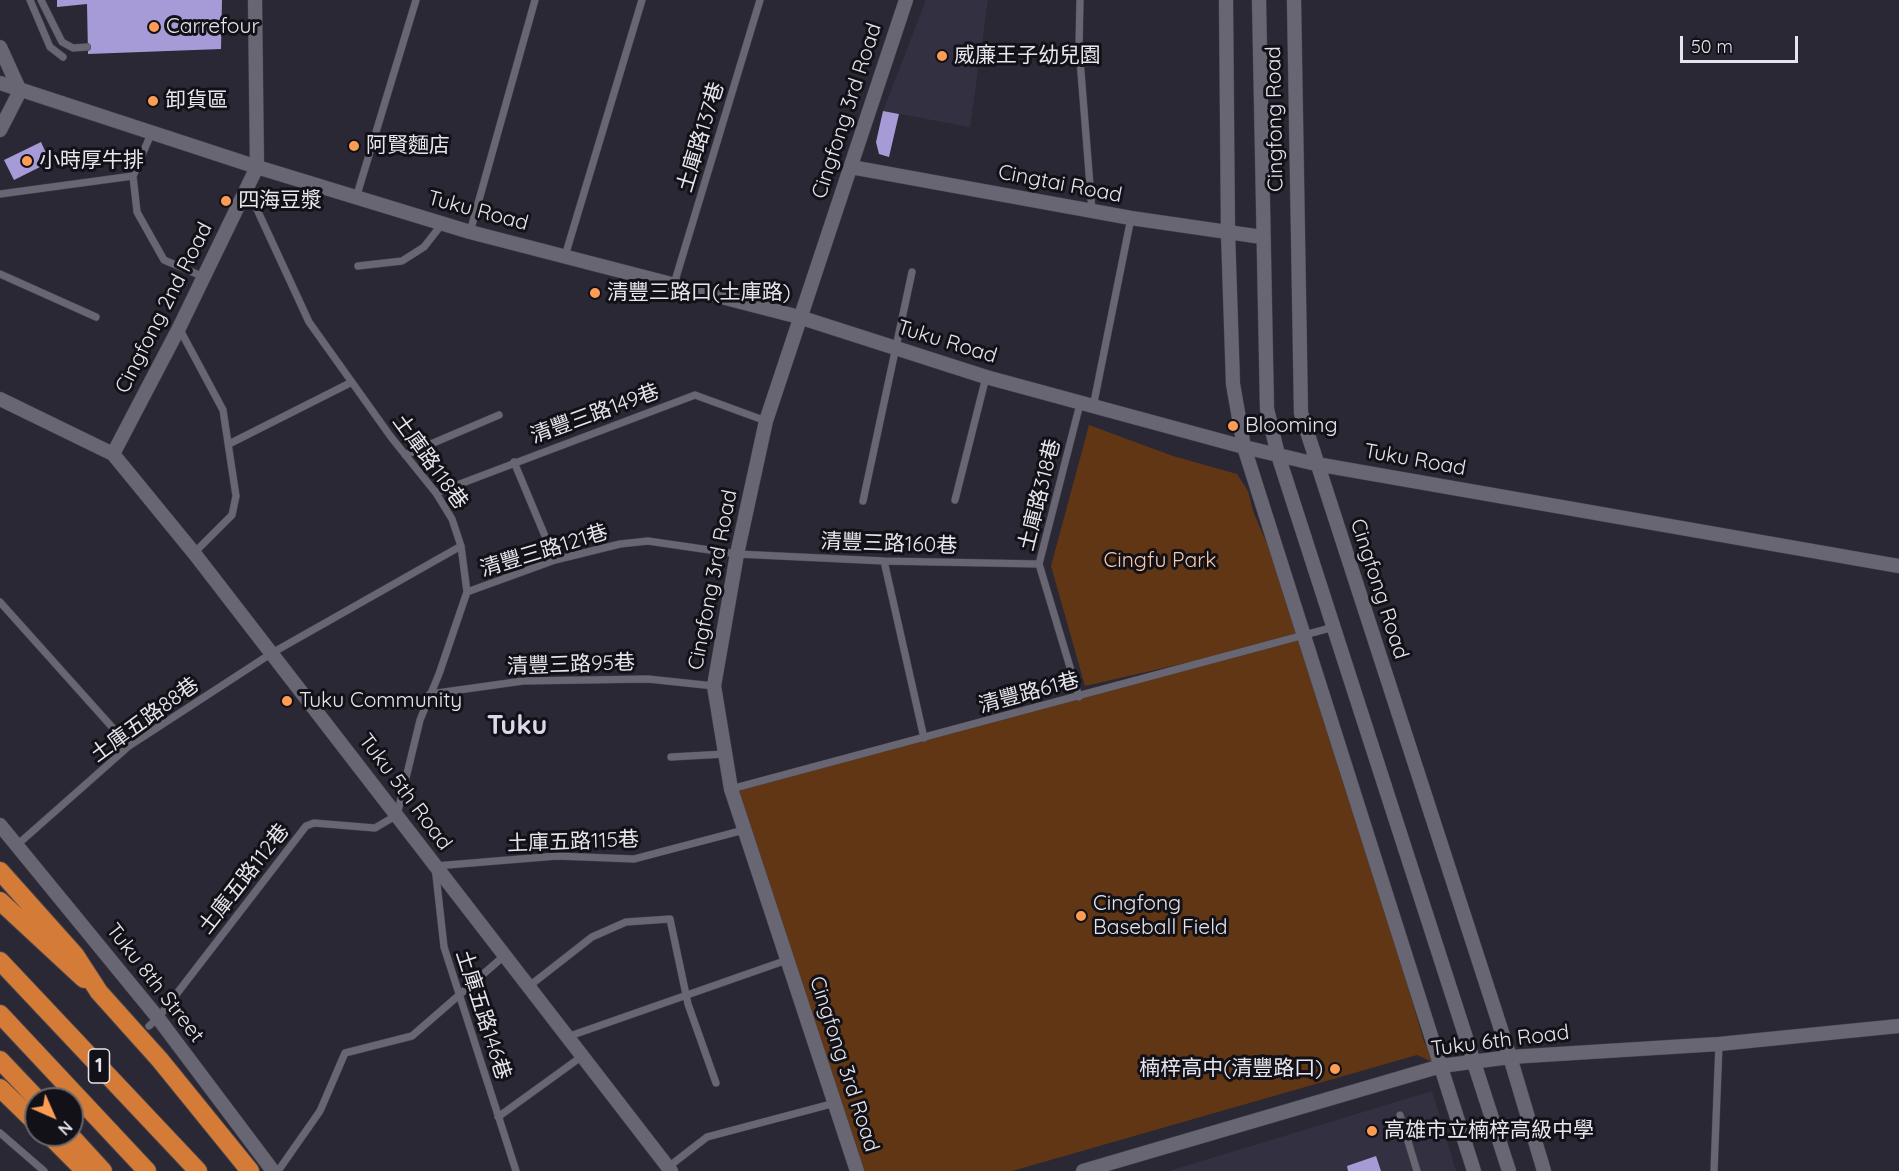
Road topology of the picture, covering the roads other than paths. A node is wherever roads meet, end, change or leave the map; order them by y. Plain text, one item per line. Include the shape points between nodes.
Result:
1 (30, 0) edge
2 (42, 0) edge
3 (255, 0) edge
4 (416, 0) edge
5 (535, 0) edge
6 (642, 0) edge
7 (760, 0) edge
8 (906, 0) edge
9 (1080, 0) edge
10 (1226, 0) edge
11 (1259, 0) edge
12 (1294, 0) edge
13 (87, 46) dead end
14 (0, 47) edge
15 (63, 57) dead end
16 (0, 83) edge
17 (20, 91) junction
18 (0, 130) edge
19 (151, 134) junction
20 (851, 166) junction
21 (257, 168) junction
22 (133, 176) junction
23 (246, 188) junction
24 (0, 194) edge
25 (356, 198) junction
26 (1092, 211) junction
27 (1131, 218) junction
28 (442, 224) junction
29 (470, 232) junction
30 (1228, 233) junction
31 (1262, 237) junction
32 (565, 256) junction
33 (358, 266) dead end
34 (912, 272) dead end
35 (0, 274) edge
36 (204, 277) junction
37 (674, 284) junction
38 (96, 317) dead end
39 (799, 317) junction
40 (179, 328) junction
41 (894, 348) junction
42 (986, 377) junction
43 (352, 382) junction
44 (0, 399) edge
45 (1086, 405) junction
46 (499, 415) dead end
47 (766, 421) junction
48 (229, 444) junction
49 (1244, 447) junction
50 (113, 454) junction
51 (405, 454) junction
52 (1278, 455) junction
53 (514, 462) junction
54 (1316, 465) junction
55 (436, 493) junction
56 (955, 500) dead end
57 (863, 501) dead end
58 (461, 546) junction
59 (194, 553) junction
60 (737, 555) junction
61 (555, 560) junction
62 (884, 561) junction
63 (1039, 564) junction
64 (1899, 566) edge
65 (467, 592) junction
66 (0, 602) edge
67 (1335, 627) junction
68 (1305, 635) junction
69 (272, 653) junction
70 (714, 686) junction
71 (430, 694) junction
72 (1079, 697) junction
73 (924, 738) junction
74 (129, 746) junction
75 (725, 754) junction
76 (671, 757) dead end
77 (731, 789) junction
78 (397, 815) junction
79 (0, 825) edge
80 (744, 830) junction
81 (16, 845) junction
82 (435, 866) junction
83 (0, 871) edge
84 (0, 901) edge
85 (504, 956) junction
86 (787, 960) junction
87 (0, 961) edge
88 (528, 987) junction
89 (99, 992) junction
90 (460, 994) junction
91 (686, 994) junction
92 (0, 1014) edge
93 (153, 1022) junction
94 (1899, 1026) edge
95 (567, 1037) junction
96 (1719, 1044) junction
97 (1510, 1056) junction
98 (581, 1057) junction
99 (0, 1060) edge
100 (1475, 1061) junction
101 (1441, 1066) junction
102 (716, 1083) dead end
103 (26, 1087) edge
104 (0, 1089) edge
105 (835, 1103) junction
106 (24, 1112) edge
107 (1400, 1115) dead end
108 (498, 1117) junction
109 (0, 1133) edge
110 (61, 1147) edge
111 (81, 1147) edge
112 (668, 1170) edge
113 (45, 1171) edge
114 (85, 1171) edge
115 (103, 1171) edge
116 (147, 1171) edge
117 (198, 1171) edge
118 (250, 1171) edge
119 (273, 1171) edge
120 (278, 1171) edge
121 (516, 1171) edge
122 (857, 1171) edge
123 (1083, 1171) edge
124 (1417, 1171) edge
125 (1474, 1171) edge
126 (1509, 1171) edge
127 (1544, 1171) edge
128 (1714, 1171) edge

1 - 15 lane via 50,47
2 - 13 lane via 62,42 73,48
3 - 21 street, Cingfong 2nd Road
4 - 25 lane
5 - 29 lane
6 - 32 lane
7 - 37 lane, 土庫路137巷
8 - 20 street, Cingfong 3rd Road
9 - 26 lane via 1079,47
10 - 30 street
11 - 31 street, Cingfong Road
12 - 54 street, Cingfong Road via 1301,413
14 - 17 street
16 - 17 street, Tuku Road
17 - 18 street
17 - 19 street, Tuku Road
19 - 21 street, Tuku Road
19 - 22 lane
20 - 26 street, Cingtai Road
20 - 39 street, Cingfong 3rd Road
21 - 23 street, Cingfong 2nd Road
21 - 25 street, Tuku Road
22 - 24 lane
22 - 36 lane via 137,212 164,260
23 - 36 street, Cingfong 2nd Road
23 - 43 lane, 土庫路118巷 via 309,322
25 - 28 street, Tuku Road
26 - 27 street, Cingtai Road
27 - 30 street, Cingtai Road
27 - 45 lane, 土庫路318巷
28 - 29 street, Tuku Road
28 - 33 lane via 424,247 402,261
29 - 32 street, Tuku Road
30 - 31 street, Cingtai Road
30 - 49 street via 1233,384
31 - 52 street, Cingfong Road via 1265,390
32 - 37 street, Tuku Road
34 - 41 lane
35 - 38 lane
36 - 40 street, Cingfong 2nd Road
37 - 39 street, Tuku Road
39 - 41 street, Tuku Road
39 - 47 street, Cingfong 3rd Road
40 - 48 lane via 223,410
40 - 50 street, Cingfong 2nd Road
41 - 42 street, Tuku Road
41 - 57 lane
42 - 45 street, Tuku Road
42 - 56 lane
43 - 48 lane
43 - 51 lane, 土庫路118巷
44 - 50 street, Tuku 5th Road
45 - 49 street, Tuku Road
45 - 63 lane, 土庫路318巷
46 - 51 lane
47 - 53 lane, 清豐三路149巷 via 695,395
47 - 60 street, Cingfong 3rd Road
48 - 59 lane via 236,496 232,515
49 - 52 street, Tuku Road
49 - 68 street
50 - 59 street, Tuku 5th Road
51 - 55 lane, 土庫路118巷
52 - 54 street, Tuku Road
52 - 67 street, Cingfong Road
53 - 55 lane, 清豐三路149巷
53 - 61 lane
54 - 64 street, Tuku Road
54 - 97 street, Cingfong Road
55 - 58 lane, 土庫路118巷 via 452,519
58 - 65 lane, 土庫路118巷
58 - 69 lane, 土庫五路88巷
59 - 69 street, Tuku 5th Road
60 - 61 lane, 清豐三路121巷 via 648,541
60 - 62 lane, 清豐三路160巷
60 - 70 street, Cingfong 3rd Road
61 - 65 lane, 清豐三路121巷
62 - 63 lane, 清豐三路160巷
62 - 73 lane
63 - 72 lane, 土庫路318巷
65 - 71 lane, 土庫路118巷
66 - 74 lane
67 - 68 lane, 清豐路61巷
67 - 100 street, Cingfong Road
68 - 72 lane, 清豐路61巷
68 - 101 street
69 - 74 lane, 土庫五路88巷
69 - 78 street, Tuku 5th Road
70 - 71 lane, 清豐三路95巷 via 648,679 523,681
70 - 75 street, Cingfong 3rd Road
71 - 78 lane, 土庫路118巷
72 - 73 lane, 清豐路61巷
73 - 77 lane, 清豐路61巷
74 - 81 lane, 土庫五路88巷
75 - 76 lane
75 - 77 street, Cingfong 3rd Road
77 - 80 street, Cingfong 3rd Road
78 - 82 street, Tuku 5th Road
78 - 93 lane, 土庫五路112巷 via 375,828 314,823 306,826
79 - 81 street, Tuku 8th Street
80 - 82 lane, 土庫五路115巷 via 634,860 557,856
80 - 86 street, Cingfong 3rd Road
81 - 93 street, Tuku 8th Street
82 - 85 street, Tuku 5th Road
82 - 90 lane, 土庫五路146巷 via 444,947
83 - 89 highway via 75,955
84 - 89 highway
85 - 88 street, Tuku 5th Road
85 - 90 lane
86 - 91 lane
86 - 105 street, Cingfong 3rd Road
87 - 117 highway, 1
88 - 91 lane via 592,937 626,922 670,919
88 - 95 street, Tuku 5th Road
89 - 118 highway
90 - 108 lane, 土庫五路146巷
90 - 120 lane via 412,1036 345,1053 320,1111
91 - 95 lane
91 - 102 lane
92 - 116 highway, 1
93 - 119 street, Tuku 8th Street
94 - 96 street, Tuku 6th Road
95 - 98 street, Tuku 5th Road
96 - 97 street, Tuku 6th Road
96 - 128 lane
97 - 100 street, Tuku 6th Road
97 - 127 street, Cingfong Road
98 - 108 lane
98 - 112 street, Tuku 5th Road
99 - 103 highway
100 - 101 street, Tuku 6th Road
100 - 126 street, Cingfong Road
101 - 123 street, Tuku 6th Road
101 - 125 street
104 - 106 highway
105 - 112 lane via 706,1137
105 - 122 street, Cingfong 3rd Road
107 - 124 lane
108 - 121 lane, 土庫五路146巷
109 - 113 lane
110 - 114 highway
111 - 115 highway

